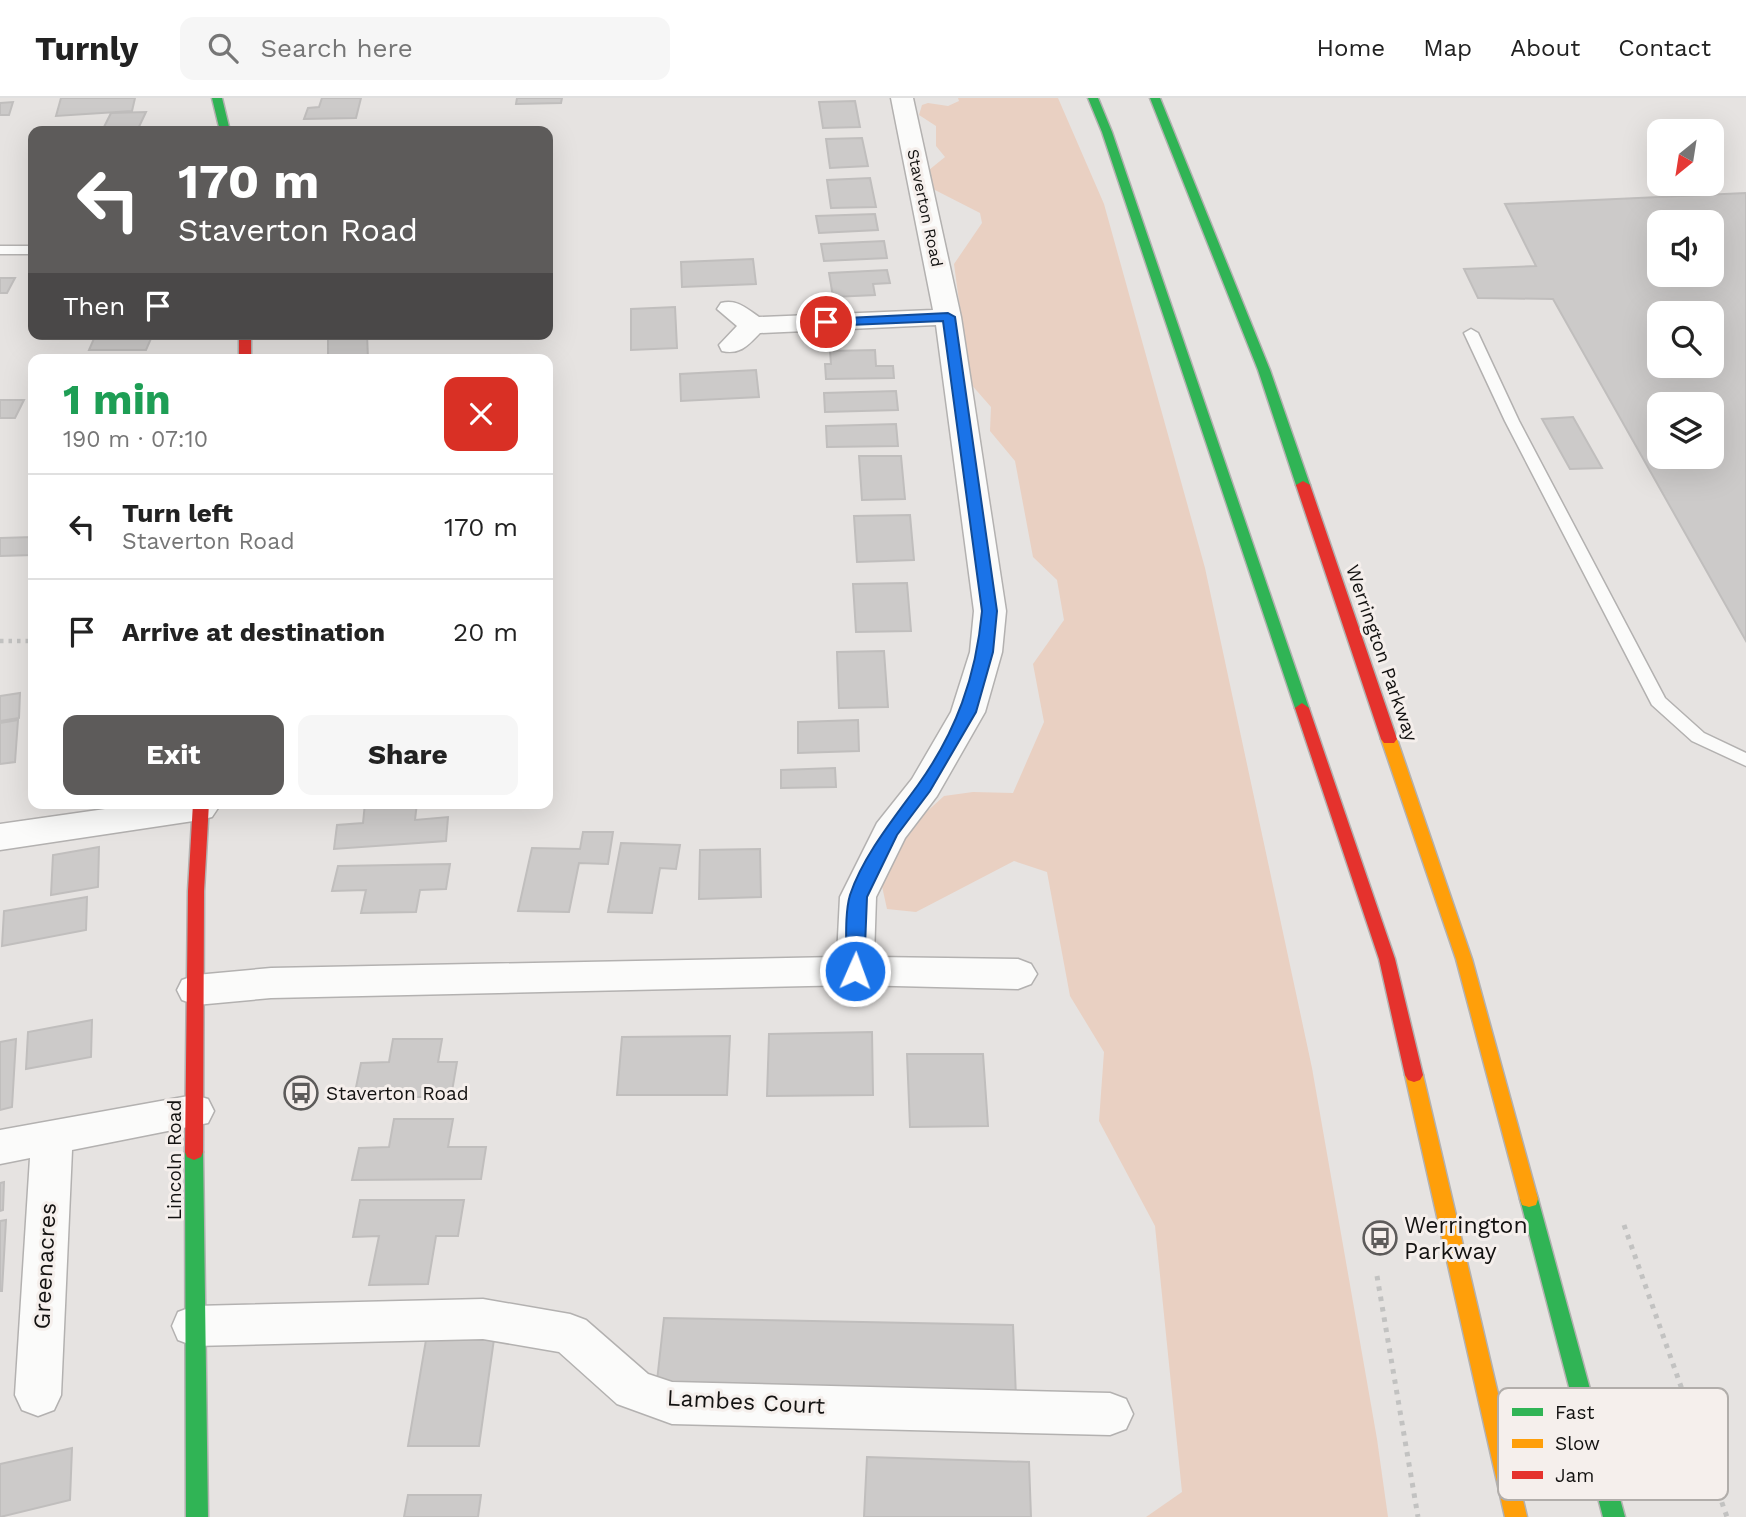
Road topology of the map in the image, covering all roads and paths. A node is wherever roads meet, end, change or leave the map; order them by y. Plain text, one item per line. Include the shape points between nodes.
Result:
1 (217, 98) edge
2 (902, 98) edge
3 (1093, 98) edge
4 (1155, 98) edge
5 (224, 126) edge
6 (0, 250) edge
7 (28, 250) edge
8 (730, 309) dead end
9 (948, 317) junction
10 (753, 326) junction
11 (1471, 332) dead end
12 (732, 345) dead end
13 (28, 640) edge
14 (0, 641) edge
15 (1746, 760) edge
16 (181, 809) edge
17 (200, 809) edge
18 (0, 837) edge
19 (855, 971) junction
20 (1018, 974) dead end
21 (196, 990) junction
22 (194, 1111) junction
23 (52, 1138) junction
24 (0, 1147) edge
25 (1624, 1225) dead end
26 (1377, 1276) dead end
27 (194, 1326) junction
28 (1579, 1388) edge
29 (1681, 1388) edge
30 (38, 1395) dead end
31 (1110, 1414) dead end
32 (1498, 1439) edge
33 (1609, 1500) edge
34 (1721, 1500) edge
35 (197, 1517) edge
36 (1418, 1517) edge
37 (1614, 1517) edge
38 (1727, 1517) edge

1 - 5 main road
2 - 9 street, Staverton Road
3 - 32 main road via 1387,959
4 - 28 main road, Werrington Parkway via 1264,370 1464,959
6 - 7 lane
8 - 10 street
9 - 10 street
9 - 19 street, Staverton Road via 990,611 986,652 968,712 925,787 890,832 858,897
10 - 12 street
11 - 15 lane via 1512,421 1658,701 1698,737
13 - 14 path
16 - 18 street
17 - 21 main road, Lincoln Road
19 - 20 street
19 - 21 street via 271,983
21 - 22 main road, Lincoln Road
22 - 23 street
22 - 27 main road, Lincoln Road
23 - 24 street
23 - 30 street, Greenacres
25 - 29 path
26 - 36 path
27 - 31 street, Lambes Court via 483,1319 570,1334 633,1389 671,1403
27 - 35 main road, Lincoln Road
33 - 37 main road, Werrington Parkway
34 - 38 path

